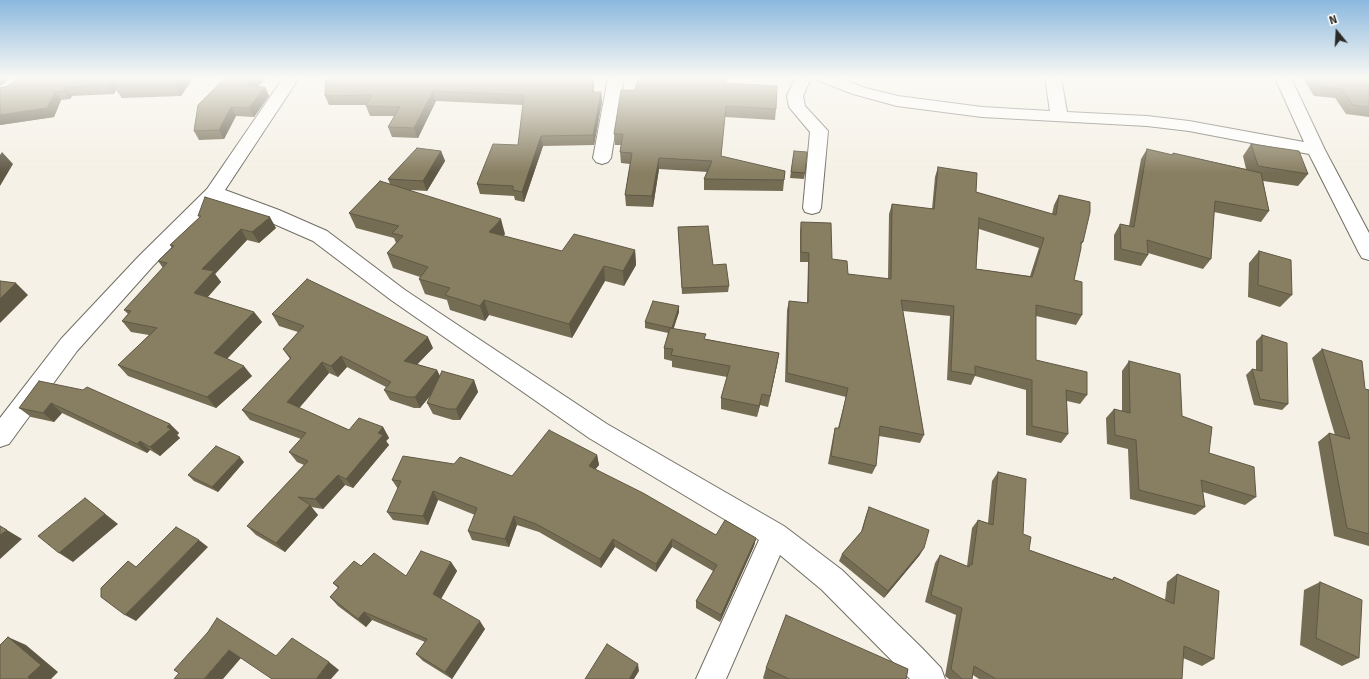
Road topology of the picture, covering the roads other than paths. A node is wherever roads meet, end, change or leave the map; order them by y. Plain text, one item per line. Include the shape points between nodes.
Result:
1 (271, 110) edge
2 (610, 110) edge
3 (799, 110) edge
4 (964, 110) edge
5 (1058, 110) edge
6 (1298, 110) edge
7 (1059, 116) junction
8 (1316, 150) junction
9 (602, 158) dead end
10 (214, 194) junction
11 (812, 208) dead end
12 (1369, 253) edge
13 (0, 437) edge
14 (775, 535) junction
15 (712, 679) edge
16 (930, 679) edge

1 - 10 street
2 - 9 street
3 - 11 street via 819,131
4 - 7 street
5 - 7 street
6 - 8 street
7 - 8 street via 1189,126
8 - 12 street
10 - 13 street via 146,261 69,344
10 - 14 street via 320,236 398,295 598,431
14 - 15 street
14 - 16 street via 832,580

